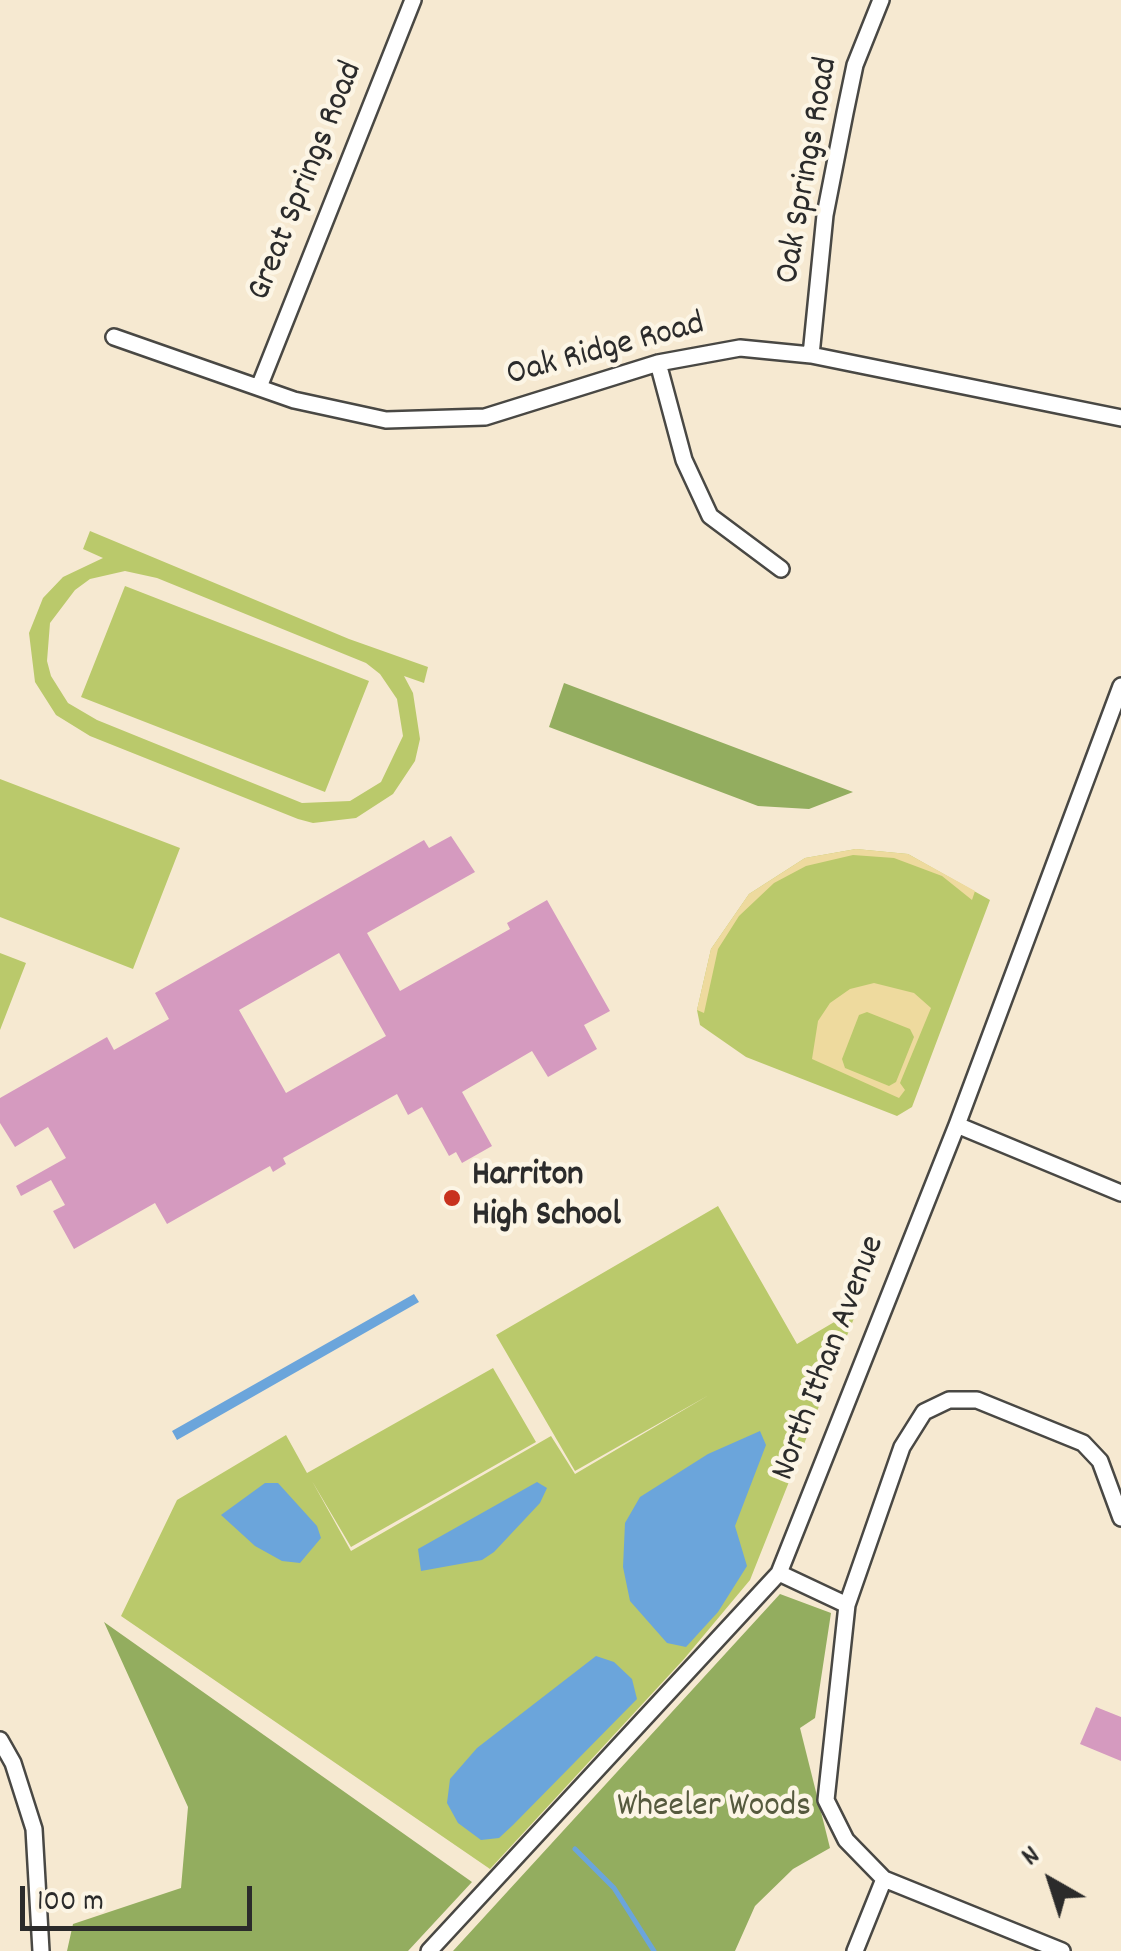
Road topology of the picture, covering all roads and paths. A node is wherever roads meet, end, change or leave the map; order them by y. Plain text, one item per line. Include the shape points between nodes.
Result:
1 (413, 0) edge
2 (881, 0) edge
3 (114, 337) dead end
4 (811, 355) junction
5 (658, 363) junction
6 (258, 386) junction
7 (1121, 418) edge
8 (782, 569) dead end
9 (1121, 686) edge
10 (957, 1126) junction
11 (1121, 1194) edge
12 (1121, 1518) edge
13 (780, 1573) junction
14 (847, 1605) junction
15 (0, 1740) edge
16 (884, 1879) junction
17 (42, 1951) edge
18 (430, 1951) edge
19 (855, 1951) edge
20 (1062, 1951) edge

1 - 6 street, Great Springs Road
2 - 4 street, Oak Springs Road via 855,64 845,113 825,215
3 - 6 street, Oak Ridge Road
4 - 5 street, Oak Ridge Road via 740,348
4 - 7 street, Oak Ridge Road
5 - 6 street, Oak Ridge Road via 485,417 386,420 328,410
5 - 8 street via 684,460 710,516
9 - 10 street, North Ithan Avenue
10 - 11 street
10 - 13 street, North Ithan Avenue
12 - 14 street via 1100,1461 1082,1442 977,1400 950,1400 924,1412 902,1447
13 - 14 street
13 - 18 street, North Ithan Avenue
14 - 16 street via 826,1800 846,1840
15 - 17 street via 34,1830
16 - 19 street
16 - 20 street

